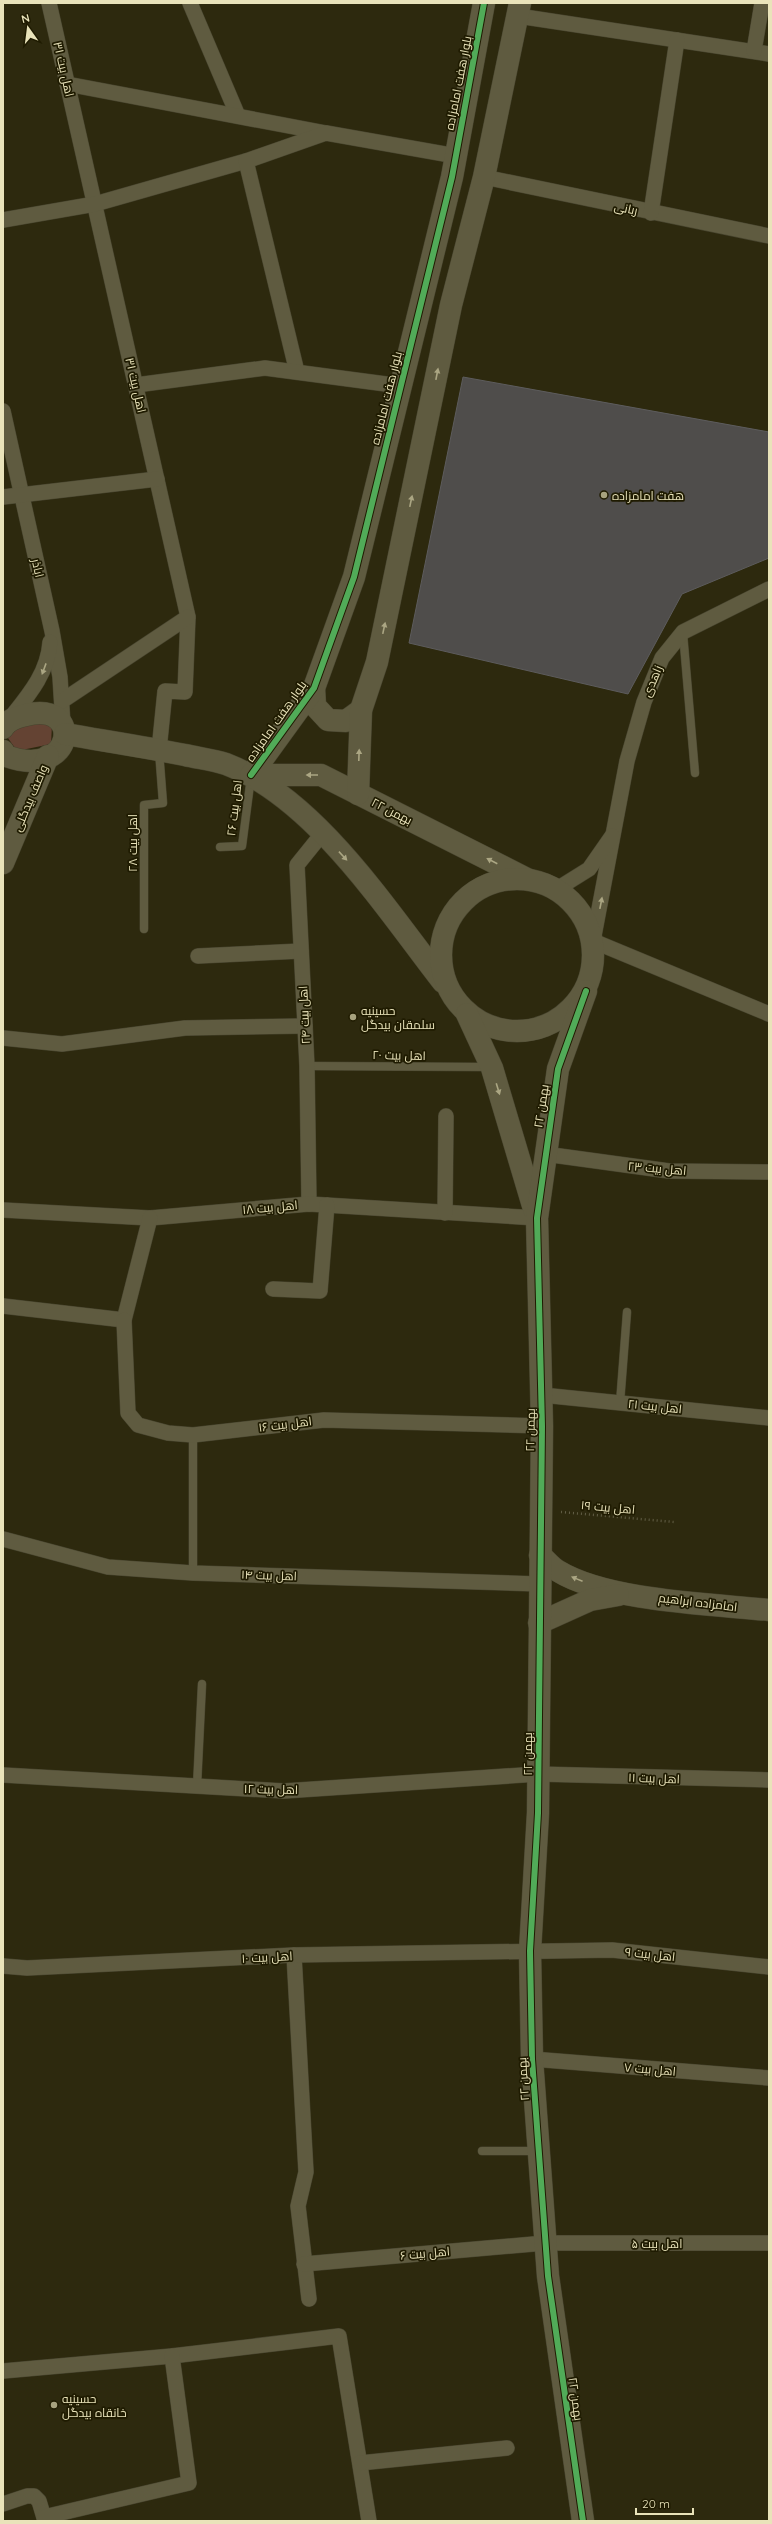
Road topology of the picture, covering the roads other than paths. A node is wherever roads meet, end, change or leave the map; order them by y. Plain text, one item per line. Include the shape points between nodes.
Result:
1 (49, 3) edge
2 (190, 3) edge
3 (484, 3) edge
4 (762, 3) edge
5 (519, 9) edge
6 (677, 40) junction
7 (754, 51) junction
8 (769, 54) edge
9 (67, 84) junction
10 (238, 116) junction
11 (326, 133) junction
12 (456, 156) junction
13 (246, 161) junction
14 (484, 177) junction
15 (95, 204) junction
16 (651, 213) junction
17 (3, 220) edge
18 (769, 236) edge
19 (297, 372) junction
20 (136, 385) junction
21 (401, 386) junction
22 (3, 412) edge
23 (157, 478) junction
24 (22, 494) junction
25 (3, 497) edge
26 (769, 589) edge
27 (188, 617) junction
28 (52, 631) junction
29 (683, 632) junction
30 (314, 688) junction
31 (62, 701) junction
32 (361, 710) junction
33 (4, 727) edge
34 (64, 730) junction
35 (159, 750) junction
36 (4, 756) edge
37 (48, 756) junction
38 (695, 773) dead end
39 (251, 775) junction
40 (358, 794) junction
41 (615, 830) junction
42 (322, 834) junction
43 (220, 847) dead end
44 (3, 863) edge
45 (527, 879) junction
46 (557, 889) junction
47 (144, 929) dead end
48 (593, 941) junction
49 (301, 951) junction
50 (198, 956) dead end
51 (446, 986) junction
52 (586, 991) junction
53 (467, 1014) junction
54 (769, 1014) edge
55 (305, 1026) junction
56 (3, 1038) edge
57 (307, 1066) junction
58 (492, 1068) junction
59 (446, 1116) dead end
60 (545, 1154) junction
61 (769, 1172) edge
62 (309, 1204) junction
63 (327, 1205) junction
64 (3, 1210) edge
65 (445, 1213) junction
66 (150, 1218) junction
67 (537, 1218) junction
68 (273, 1289) dead end
69 (3, 1306) edge
70 (627, 1312) dead end
71 (124, 1320) junction
72 (542, 1395) junction
73 (620, 1403) junction
74 (769, 1418) edge
75 (542, 1426) junction
76 (193, 1435) junction
77 (3, 1539) edge
78 (540, 1555) junction
79 (193, 1573) junction
80 (540, 1584) junction
81 (628, 1594) junction
82 (769, 1610) edge
83 (539, 1623) junction
84 (202, 1684) dead end
85 (538, 1774) junction
86 (3, 1775) edge
87 (769, 1780) edge
88 (197, 1786) junction
89 (530, 1951) junction
90 (294, 1956) junction
91 (3, 1966) edge
92 (769, 1967) edge
93 (532, 2059) junction
94 (769, 2078) edge
95 (482, 2151) dead end
96 (539, 2151) junction
97 (545, 2243) junction
98 (769, 2243) edge
99 (304, 2264) junction
100 (309, 2299) dead end
101 (172, 2356) junction
102 (3, 2370) edge
103 (507, 2448) dead end
104 (360, 2463) junction
105 (5, 2499) edge
106 (44, 2519) edge
107 (369, 2521) edge
108 (583, 2521) edge

1 - 9 street, اهل بیت ۳۱
2 - 10 street
3 - 12 street, بلوار هفت امامزاده
4 - 7 street
5 - 6 street
5 - 14 street
6 - 7 street
6 - 16 street
7 - 8 street
9 - 10 street
9 - 15 street, اهل بیت ۳۱
10 - 11 street
11 - 12 street
11 - 13 street
12 - 21 street, بلوار هفت امامزاده
13 - 15 street
13 - 19 street
14 - 16 street, ربانی
32 -> 14 street via 377,662 451,306
15 - 17 street
15 - 20 street, اهل بیت ۳۱
16 - 18 street, ربانی
19 - 20 street via 265,368
19 - 21 street
20 - 23 street, اهل بیت ۳۱
21 - 30 street, بلوار هفت امامزاده via 354,577
22 - 24 street, اباذر
23 - 24 street
23 - 27 street, اهل بیت ۳۱
24 - 25 street
24 - 28 street, اباذر
26 - 29 street, زاهدی
27 - 31 street
27 - 35 street, اهل بیت ۳۱ via 185,692 165,691
28 - 31 street, اباذر
28 -> 33 street via 50,652 39,681
29 - 38 lane
29 - 41 street, زاهدی via 662,658 644,702 627,761
30 - 32 street via 315,706 328,720 346,721
30 - 39 street, بلوار هفت امامزاده
31 - 34 street, اباذر
40 -> 32 street
33 - 34 street via 14,718 43,714 55,718
34 - 35 street, ۲۲ بهمن
34 - 37 street via 65,742 60,750
35 - 39 street, ۲۲ بهمن via 224,764
35 - 47 lane, اهل بیت ۲۸ via 163,803 144,805
36 - 37 street via 19,760 36,760
37 - 44 street, واصف بیدگلی
40 -> 39 street, ۲۲ بهمن via 321,775
39 - 42 street, ۲۲ بهمن via 277,792
39 - 43 lane, اهل بیت ۲۶ via 242,846
45 -> 40 street, ۲۲ بهمن
41 - 46 street, زاهدی via 589,869
48 -> 41 street, زاهدی
42 - 49 street, اهل بیت ۲۴ via 297,866
42 -> 51 street, ۲۲ بهمن via 356,870
45 - 46 street, ۲۲ بهمن
45 - 51 street via 495,882 483,888 466,898 447,923 440,955
46 - 48 street, ۲۲ بهمن via 581,911
48 - 52 street, ۲۲ بهمن via 594,967
48 - 54 street
49 - 50 street
49 - 55 street, اهل بیت ۲۴
51 - 53 street, ۲۲ بهمن
52 - 53 street via 563,1017 532,1031 497,1030
52 - 60 street, ۲۲ بهمن via 558,1069
53 - 58 street, ۲۲ بهمن
55 - 56 street via 185,1028 62,1044
55 - 57 street, اهل بیت ۲۴
57 - 58 lane, اهل بیت ۲۰
57 - 62 street, اهل بیت ۲۴
58 -> 67 street, ۲۲ بهمن
59 - 65 street
60 - 61 street, اهل بیت ۲۳ via 669,1171
60 - 67 street, ۲۲ بهمن
62 - 63 street, اهل بیت ۱۸
62 - 66 street, اهل بیت ۱۸
63 - 65 street, اهل بیت ۱۸
63 - 68 street via 320,1291
64 - 66 street, اهل بیت ۱۸
65 - 67 street, اهل بیت ۱۸
66 - 71 street, اهل بیت ۱۶
67 - 72 street, ۲۲ بهمن
69 - 71 street
70 - 73 lane
71 - 76 street, اهل بیت ۱۶ via 128,1413 138,1425 168,1433
72 - 73 street, اهل بیت ۲۱
72 - 75 street, ۲۲ بهمن
73 - 74 street, اهل بیت ۲۱
75 - 76 street, اهل بیت ۱۶ via 324,1420
75 - 78 street, ۲۲ بهمن
76 - 79 lane
77 - 79 street, اهل بیت ۱۴ via 108,1568
78 - 80 street, ۲۲ بهمن
81 -> 78 street, امامزاده ابراهیم via 581,1582 557,1571
79 - 80 street, اهل بیت ۱۴
80 - 83 street, ۲۲ بهمن
81 - 82 street, امامزاده ابراهیم
81 - 83 street, امامزاده ابراهیم via 590,1600
83 - 85 street, ۲۲ بهمن
84 - 88 lane
85 - 87 street, اهل بیت ۱۱
85 - 88 street, اهل بیت ۱۲ via 284,1791
85 - 89 street, ۲۲ بهمن
86 - 88 street, اهل بیت ۱۲
89 - 90 street, اهل بیت ۱۰
89 - 92 street, اهل بیت ۹ via 612,1950
89 - 93 street, ۲۲ بهمن
90 - 91 street, اهل بیت ۱۰ via 27,1968
90 - 99 street via 306,2172 298,2206
93 - 94 street, اهل بیت ۷
93 - 96 street, ۲۲ بهمن
95 - 96 lane
96 - 97 street, ۲۲ بهمن
97 - 98 street, اهل بیت ۵
97 - 99 street, اهل بیت ۶
97 - 108 street, ۲۲ بهمن
99 - 100 street
101 - 102 street
101 - 104 street via 339,2336
101 - 106 street via 189,2483
103 - 104 street
104 - 107 street
105 - 106 street via 34,2496 39,2500

